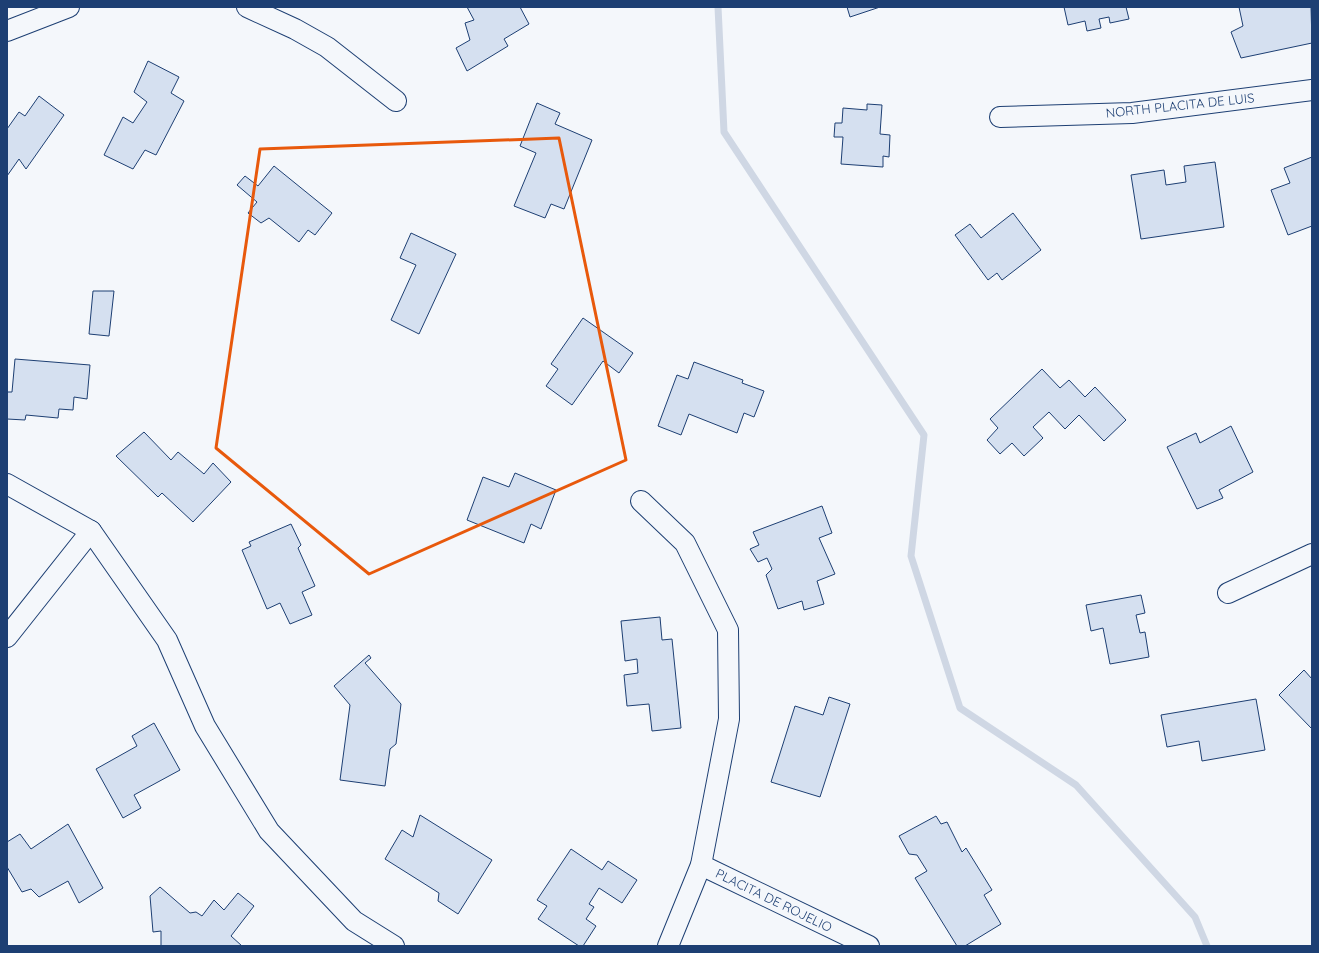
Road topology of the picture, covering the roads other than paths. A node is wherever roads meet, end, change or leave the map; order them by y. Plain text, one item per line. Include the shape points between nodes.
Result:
1 (69, 7) edge
2 (247, 7) edge
3 (7, 30) edge
4 (1312, 90) edge
5 (396, 100) dead end
6 (1000, 117) dead end
7 (7, 484) edge
8 (642, 501) dead end
9 (91, 531) junction
10 (1312, 554) edge
11 (1228, 593) dead end
12 (7, 637) edge
13 (701, 865) junction
14 (394, 946) edge
15 (668, 946) edge
16 (869, 946) edge

1 - 3 street
2 - 5 street via 327,47
4 - 6 street, NORTH PLACITA DE LUIS via 1132,113
7 - 9 street
8 - 13 street via 685,543 728,630 729,719
9 - 12 street
9 - 14 street via 167,640 205,726 269,831 354,921
10 - 11 street
13 - 15 street
13 - 16 street, PLACITA DE ROJELIO

